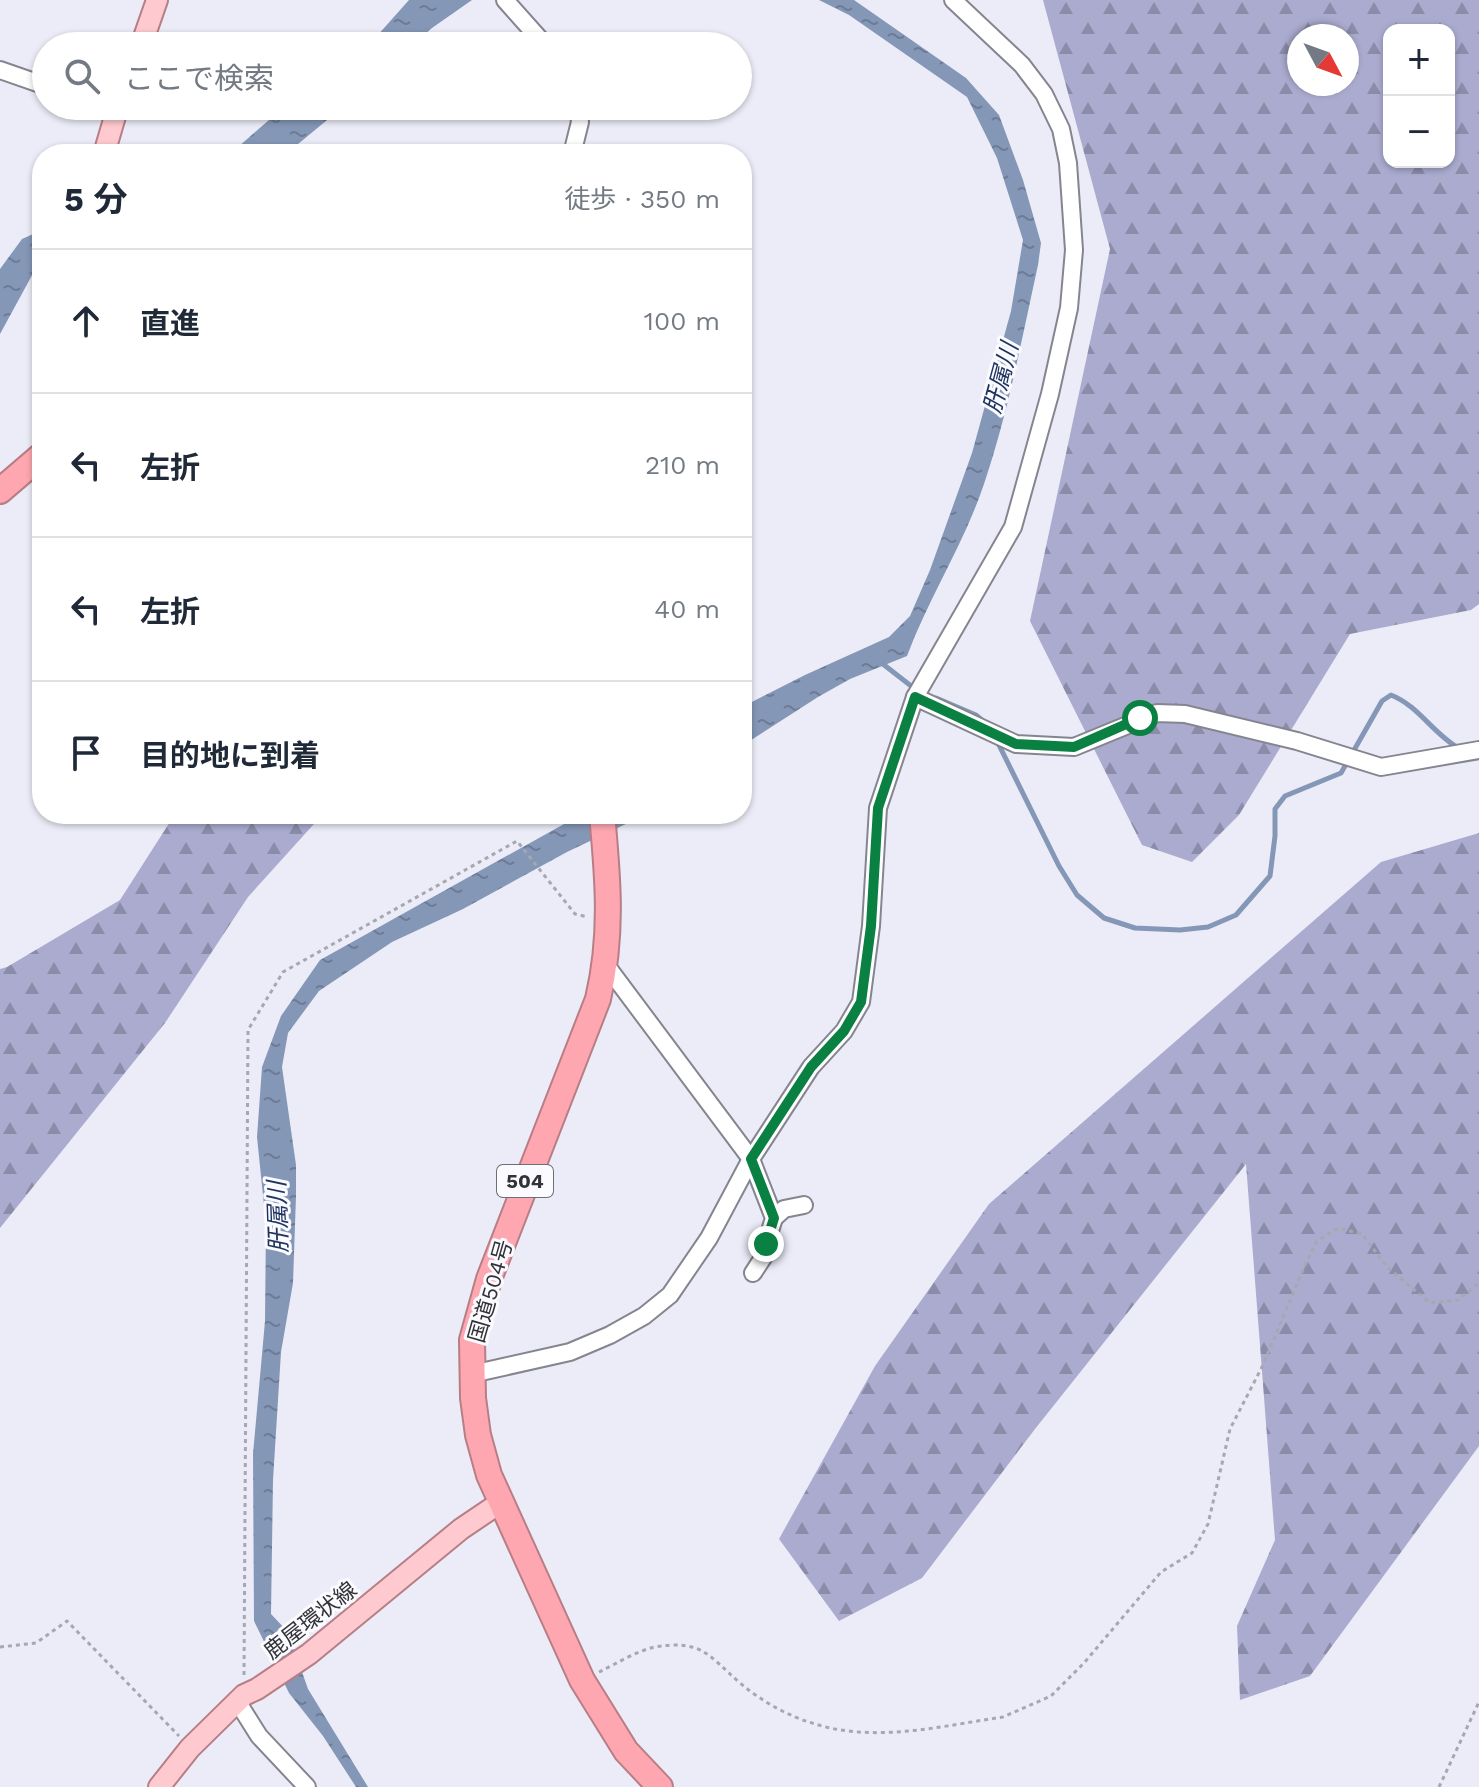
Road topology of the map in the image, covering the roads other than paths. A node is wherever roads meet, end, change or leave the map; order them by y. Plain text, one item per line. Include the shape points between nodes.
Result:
1 (157, 0) edge
2 (506, 0) edge
3 (953, 0) edge
4 (146, 32) edge
5 (534, 32) edge
6 (0, 70) edge
7 (32, 81) edge
8 (114, 120) edge
9 (580, 120) edge
10 (107, 144) edge
11 (574, 144) edge
12 (32, 464) edge
13 (0, 491) edge
14 (915, 697) junction
15 (1479, 750) edge
16 (603, 824) edge
17 (606, 965) junction
18 (751, 1159) junction
19 (804, 1205) dead end
20 (774, 1218) junction
21 (753, 1273) dead end
22 (472, 1374) junction
23 (501, 1502) junction
24 (246, 1695) junction
25 (296, 1783) edge
26 (159, 1787) edge
27 (660, 1787) edge

1 - 4 main road
2 - 5 street
3 - 14 street via 1022,65 1061,129 1074,250 1069,308 1013,527
6 - 7 street
8 - 10 main road
9 - 11 street
12 - 13 highway
14 - 15 street via 1016,744 1074,747 1157,713 1185,714 1381,767
14 - 18 street via 878,808 861,1002
16 - 17 highway, 国道504号 / 504
17 - 18 street
17 - 22 highway, 国道504号 / 504 via 598,999 489,1279 472,1340
18 - 20 street
18 - 22 street via 709,1238 670,1295 644,1316 570,1352
19 - 20 street via 784,1209
20 - 21 street via 768,1250
22 - 23 highway, 国道504号 / 504 via 478,1435
23 - 24 main road, 鹿屋環状線 via 309,1654
23 - 27 highway, 国道504号 / 504 via 582,1680 626,1751
24 - 25 street via 259,1736
24 - 26 main road, 鹿屋環状線 via 190,1748

